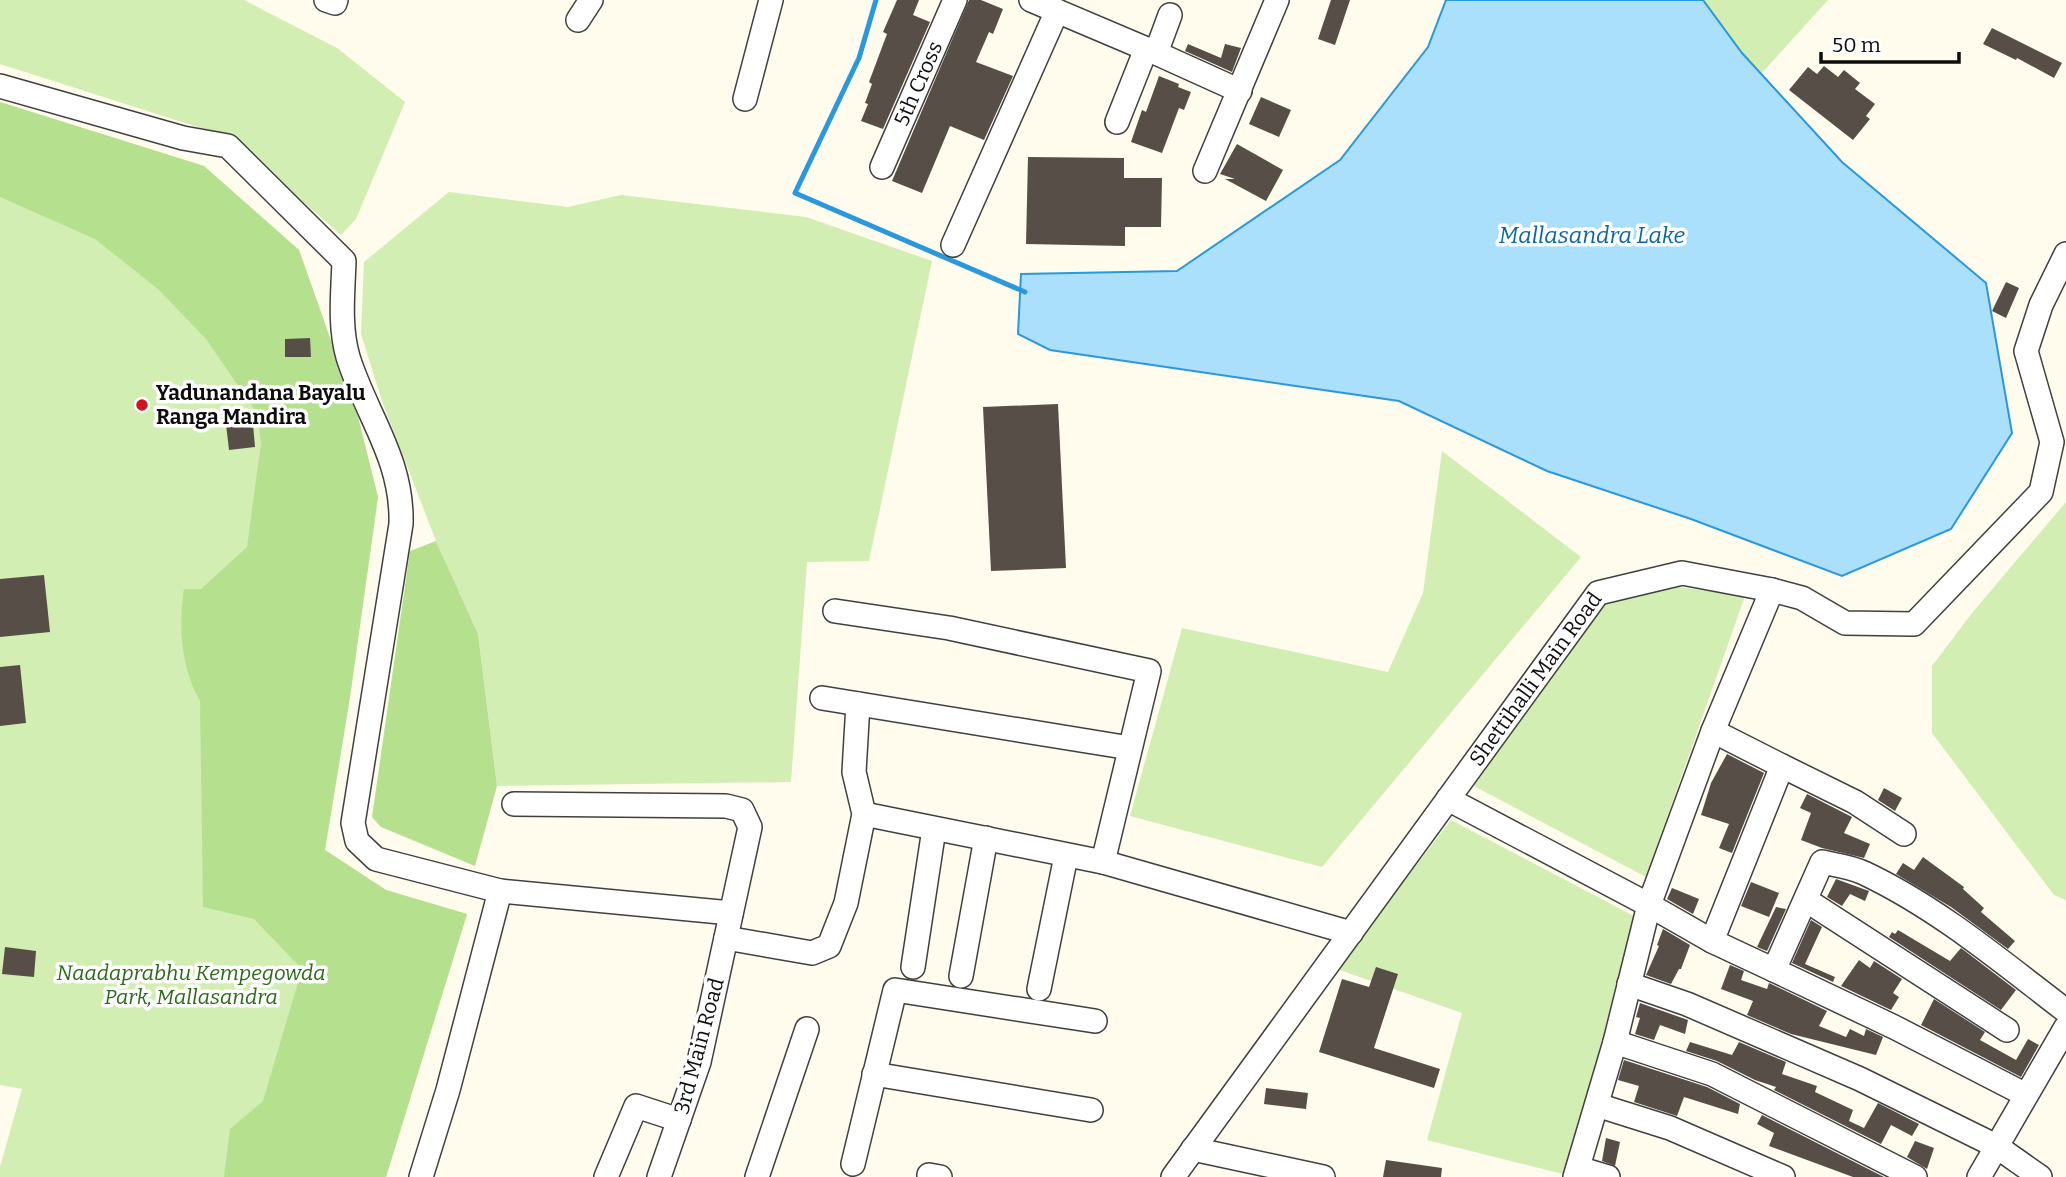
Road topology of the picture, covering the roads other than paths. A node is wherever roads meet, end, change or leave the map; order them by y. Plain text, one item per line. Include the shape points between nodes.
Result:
1 (326, 0) edge
2 (336, 0) edge
3 (591, 0) edge
4 (771, 0) edge
5 (956, 0) edge
6 (1031, 0) edge
7 (1277, 0) edge
8 (1057, 11) junction
9 (1170, 15) dead end
10 (578, 20) dead end
11 (1151, 51) junction
12 (0, 86) edge
13 (1240, 91) junction
14 (745, 99) dead end
15 (1117, 122) dead end
16 (882, 167) dead end
17 (1205, 170) dead end
18 (953, 245) dead end
19 (2066, 254) edge
20 (1772, 590) junction
21 (835, 611) dead end
22 (822, 698) dead end
23 (858, 704) junction
24 (1713, 731) junction
25 (1130, 748) junction
26 (1782, 766) junction
27 (1448, 799) junction
28 (514, 804) dead end
29 (864, 814) junction
30 (934, 829) junction
31 (1904, 834) dead end
32 (986, 838) junction
33 (1066, 856) junction
34 (1103, 862) junction
35 (500, 891) junction
36 (1805, 900) junction
37 (1648, 905) junction
38 (732, 913) junction
39 (1351, 933) junction
40 (726, 938) junction
41 (1712, 941) junction
42 (913, 967) dead end
43 (1774, 970) junction
44 (961, 976) dead end
45 (1629, 984) junction
46 (1040, 989) dead end
47 (2066, 1011) edge
48 (1095, 1021) dead end
49 (2066, 1027) edge
50 (807, 1029) dead end
51 (2007, 1030) dead end
52 (1615, 1042) junction
53 (874, 1074) junction
54 (2026, 1095) junction
55 (1597, 1105) junction
56 (1091, 1110) dead end
57 (679, 1120) junction
58 (1996, 1146) junction
59 (1193, 1149) junction
60 (853, 1164) dead end
61 (1576, 1173) edge
62 (425, 1176) edge
63 (606, 1177) edge
64 (659, 1177) edge
65 (757, 1177) edge
66 (1173, 1177) edge
67 (1323, 1177) edge
68 (1608, 1177) edge
69 (1783, 1177) edge
70 (1915, 1177) edge
71 (1979, 1177) edge
72 (2040, 1177) edge

1 - 2 street
3 - 10 street
4 - 14 street
5 - 16 street, 5th Cross
6 - 8 street
7 - 13 street
8 - 11 street
8 - 18 street
9 - 11 street
11 - 13 street
11 - 15 street
12 - 35 street via 183,138 228,146 344,261 343,338 402,500 353,823 356,841 376,859
13 - 17 street
19 - 20 street, Shettihalli Main Road via 2041,305 2026,351 2052,442 2041,492 1914,624 1845,622 1802,598
20 - 24 street
20 - 27 street, Shettihalli Main Road via 1682,573 1598,593
21 - 25 street via 950,628 1149,671
22 - 23 street
23 - 25 street
23 - 29 street via 854,772
24 - 26 street
24 - 37 street
25 - 34 street
26 - 31 street via 1856,802
26 - 41 street
27 - 37 street
27 - 39 street, Shettihalli Main Road
28 - 38 street, 3rd Main Road via 726,806 742,810 750,827
29 - 30 street
29 - 40 street via 846,903 829,946 812,953
30 - 32 street
30 - 42 street
32 - 33 street
32 - 44 street
33 - 34 street
33 - 46 street
34 - 39 street
35 - 38 street
35 - 62 street
36 - 43 street
36 - 47 street via 1822,862 1862,872 1922,906
36 - 51 street
37 - 41 street
37 - 45 street
38 - 40 street, 3rd Main Road
39 - 59 street, Shettihalli Main Road
40 - 57 street, 3rd Main Road via 699,1062
41 - 43 street
43 - 54 street
45 - 52 street
45 - 58 street via 1860,1079
48 - 53 street via 895,990
49 - 54 street
50 - 65 street
52 - 55 street
52 - 70 street via 1712,1074
53 - 56 street
53 - 60 street
54 - 58 street
55 - 61 street
55 - 69 street via 1670,1128
57 - 63 street via 635,1106
57 - 64 street, 3rd Main Road
58 - 71 street
58 - 72 street
59 - 66 street, Shettihalli Main Road
59 - 67 street
61 - 68 street

